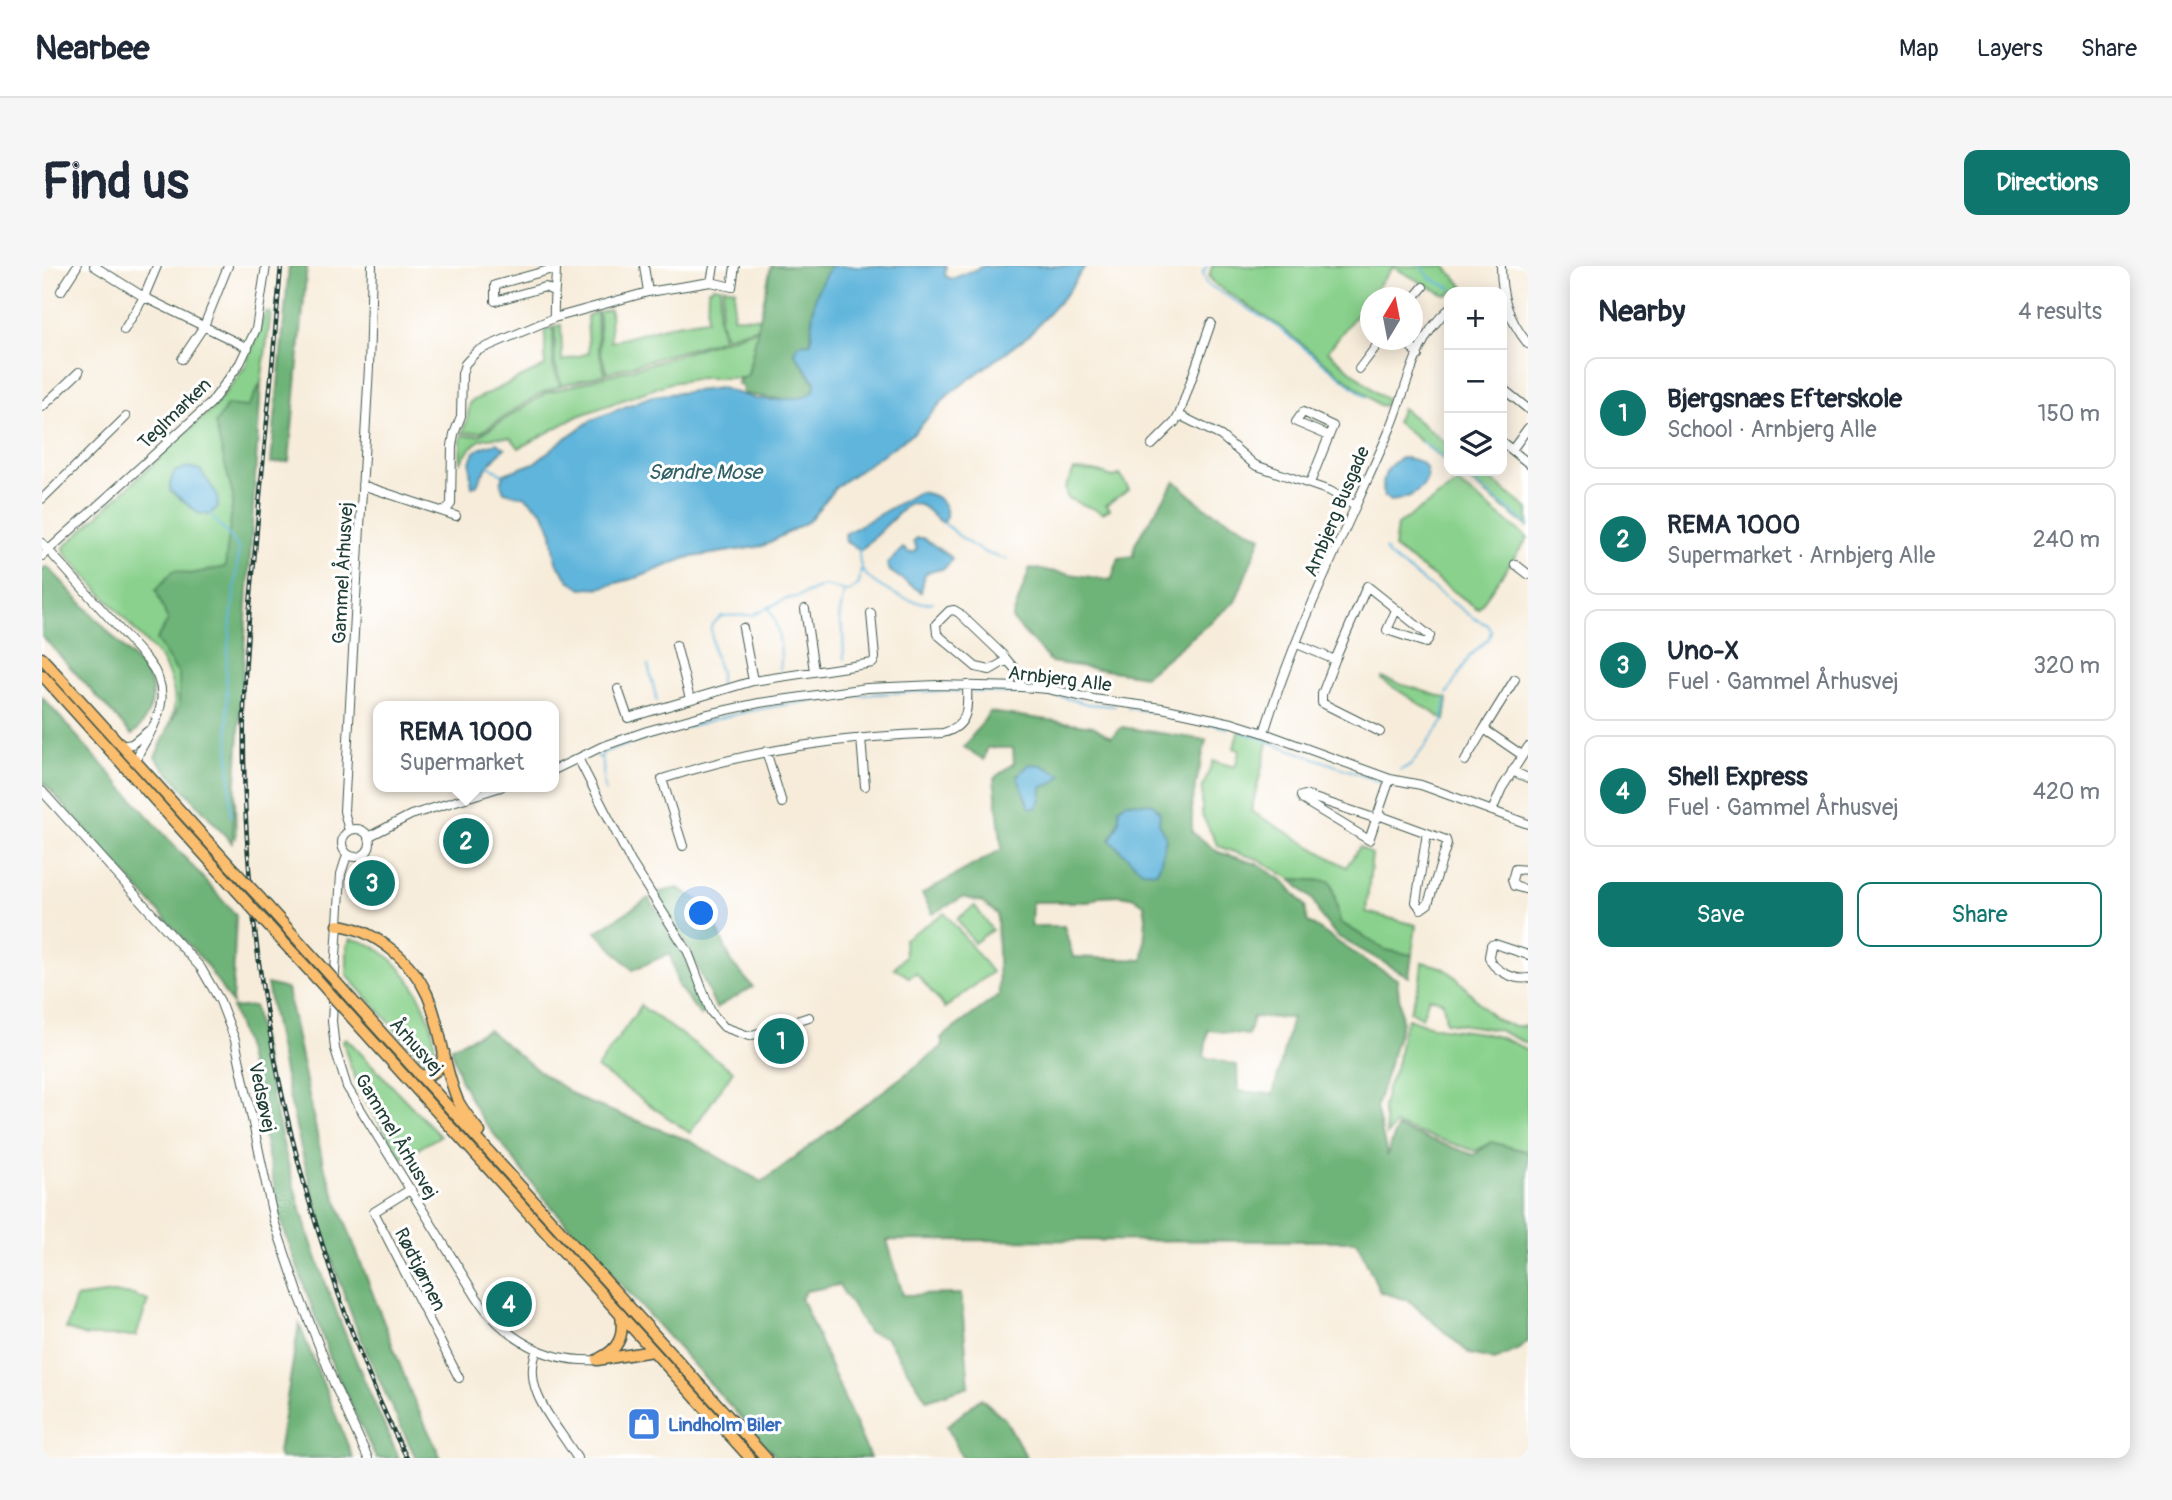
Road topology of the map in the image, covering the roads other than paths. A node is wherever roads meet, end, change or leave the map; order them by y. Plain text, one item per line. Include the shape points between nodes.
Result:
1 (78, 266) edge
2 (94, 266) edge
3 (157, 266) edge
4 (228, 266) edge
5 (266, 266) edge
6 (372, 266) edge
7 (645, 266) edge
8 (714, 266) edge
9 (736, 266) edge
10 (1501, 266) edge
11 (711, 282) junction
12 (1500, 287) edge
13 (61, 290) dead end
14 (553, 291) junction
15 (648, 292) junction
16 (144, 297) junction
17 (1507, 311) edge
18 (1444, 314) edge
19 (554, 318) junction
20 (1211, 323) dead end
21 (204, 326) junction
22 (124, 330) dead end
23 (1528, 344) edge
24 (1202, 346) junction
25 (248, 348) junction
26 (1373, 350) edge
27 (1414, 350) edge
28 (1213, 351) dead end
29 (1419, 356) junction
30 (182, 359) dead end
31 (1359, 369) dead end
32 (79, 372) dead end
33 (1507, 392) edge
34 (42, 407) edge
35 (1528, 409) edge
36 (1179, 415) junction
37 (126, 417) dead end
38 (1528, 428) edge
39 (1329, 436) dead end
40 (1152, 444) dead end
41 (1507, 446) edge
42 (1512, 450) junction
43 (1528, 463) edge
44 (1310, 483) junction
45 (362, 485) junction
46 (42, 499) edge
47 (1355, 506) junction
48 (444, 512) junction
49 (456, 516) dead end
50 (44, 550) edge
51 (1515, 564) dead end
52 (1528, 574) edge
53 (805, 609) dead end
54 (1396, 610) junction
55 (871, 613) dead end
56 (743, 628) dead end
57 (1297, 644) junction
58 (676, 645) dead end
59 (42, 658) edge
60 (1007, 660) junction
61 (1335, 660) junction
62 (814, 671) junction
63 (42, 676) edge
64 (1515, 679) dead end
65 (753, 681) junction
66 (967, 685) junction
67 (1021, 687) junction
68 (618, 689) dead end
69 (690, 699) junction
70 (647, 712) junction
71 (156, 724) junction
72 (1484, 729) junction
73 (653, 730) junction
74 (1380, 732) dead end
75 (1265, 733) junction
76 (861, 738) junction
77 (121, 746) junction
78 (1528, 747) edge
79 (766, 751) junction
80 (1522, 755) junction
81 (579, 760) junction
82 (1465, 761) dead end
83 (136, 762) junction
84 (559, 768) edge
85 (1512, 771) junction
86 (1528, 778) edge
87 (1390, 779) junction
88 (865, 786) dead end
89 (42, 791) edge
90 (485, 792) edge
91 (782, 803) dead end
92 (1492, 811) junction
93 (1377, 817) junction
94 (1528, 824) edge
95 (349, 831) junction
96 (1427, 833) junction
97 (368, 837) junction
98 (683, 846) dead end
99 (347, 855) junction
100 (1528, 870) edge
101 (1528, 890) edge
102 (338, 925) junction
103 (1528, 955) edge
104 (1528, 978) edge
105 (809, 1017) dead end
106 (444, 1051) junction
107 (419, 1075) junction
108 (411, 1189) junction
109 (533, 1200) junction
110 (621, 1315) junction
111 (537, 1350) junction
112 (653, 1351) junction
113 (597, 1360) junction
114 (459, 1378) dead end
115 (368, 1458) edge
116 (578, 1458) edge
117 (750, 1458) edge
118 (766, 1458) edge

1 - 13 street
2 - 16 street
3 - 16 street
4 - 21 street
5 - 25 street, Teglmarken via 261,308
6 - 45 street, Gammel Århusvej
7 - 15 street
8 - 11 street
9 - 11 street via 732,287
10 - 12 street
11 - 15 street
14 - 14 street via 556,268 495,285 495,301 545,287
14 - 19 street
15 - 19 street
16 - 21 street
16 - 22 street
17 - 23 street
18 - 29 street, Arnbjerg Busgade
19 - 48 street via 477,351 465,364 461,416 453,440 451,504
20 - 24 street
21 - 25 street
21 - 30 street
24 - 28 street
24 - 36 street
25 - 50 street, Teglmarken via 211,403
26 - 31 street
27 - 29 street
29 - 47 street, Arnbjerg Busgade
32 - 34 street
33 - 35 street
36 - 40 street
36 - 44 street via 1222,436 1255,466
37 - 46 street, Teglmarken
38 - 42 street
39 - 44 street
41 - 42 street
42 - 43 street
44 - 47 street
45 - 48 street, Gammel Århusvej
45 - 95 street, Gammel Århusvej via 344,811
47 - 57 street, Arnbjerg Busgade
48 - 49 street, Gammel Århusvej
50 - 71 street, Teglmarken via 158,676 162,706
51 - 52 street
53 - 62 street
54 - 54 street via 1430,636 1426,643 1387,629
54 - 61 street via 1367,586
55 - 62 street via 873,663
56 - 65 street
57 - 61 street
57 - 75 street, Arnbjerg Busgade
58 - 69 street
59 - 77 main road, Århusvej
60 - 60 street via 954,610 936,624 937,634 976,667 990,670
60 - 67 street via 1020,675
61 - 74 street via 1322,703
62 - 65 street
63 - 110 main road, Århusvej, bridge
64 - 72 street
65 - 69 street
66 - 67 street, Arnbjerg Alle
66 - 73 street, Arnbjerg Alle via 817,694 704,715
66 - 76 street via 967,712 954,730
67 - 75 street, Arnbjerg Alle via 1201,715
68 - 70 street via 628,718
69 - 70 street
70 - 73 street
71 - 77 street via 132,744
71 - 83 street, Teglmarken
72 - 80 street
72 - 82 street
73 - 81 street, Arnbjerg Alle via 601,747
75 - 87 street, Arnbjerg Alle
76 - 79 street
76 - 88 street
77 - 83 main road, Århusvej
78 - 80 street
79 - 91 street
79 - 98 street via 662,779
80 - 85 street
81 - 84 street, Arnbjerg Alle
81 - 105 street via 631,862 688,952 711,1012 724,1027 748,1035
83 - 107 main road, Århusvej, bridge
85 - 86 street
85 - 92 street
87 - 92 street, Arnbjerg Alle via 1421,785
87 - 93 street
89 - 115 street, Vedsøvej via 201,968 220,1001 235,1040 274,1221 300,1298
90 - 97 street via 411,815
92 - 94 street, Arnbjerg Alle
93 - 93 street via 1369,840 1301,796 1305,794
93 - 96 street
95 - 97 street via 359,830
95 - 99 street via 342,840
96 - 96 street via 1416,902 1421,909 1428,904 1447,844
97 - 99 street via 370,845 363,855
99 - 102 street, Gammel Århusvej via 341,874
100 - 101 street via 1515,869 1511,880 1514,886
102 - 106 main road via 385,943 408,963 429,998
102 - 108 street, Gammel Århusvej via 332,1021 342,1078
103 - 104 street via 1495,944 1489,955 1505,974
106 - 107 main road via 439,1069
106 - 109 main road via 465,1112
107 - 109 main road, Århusvej
108 - 111 street, Gammel Århusvej via 488,1313 502,1329
108 - 114 street, Rødtjørnen via 374,1212
109 - 118 main road, Århusvej
110 - 112 main road, Århusvej
110 - 113 main road via 618,1344
111 - 113 street, Gammel Århusvej via 565,1359
111 - 116 street via 532,1376 535,1392
112 - 113 main road
112 - 117 main road, Århusvej

